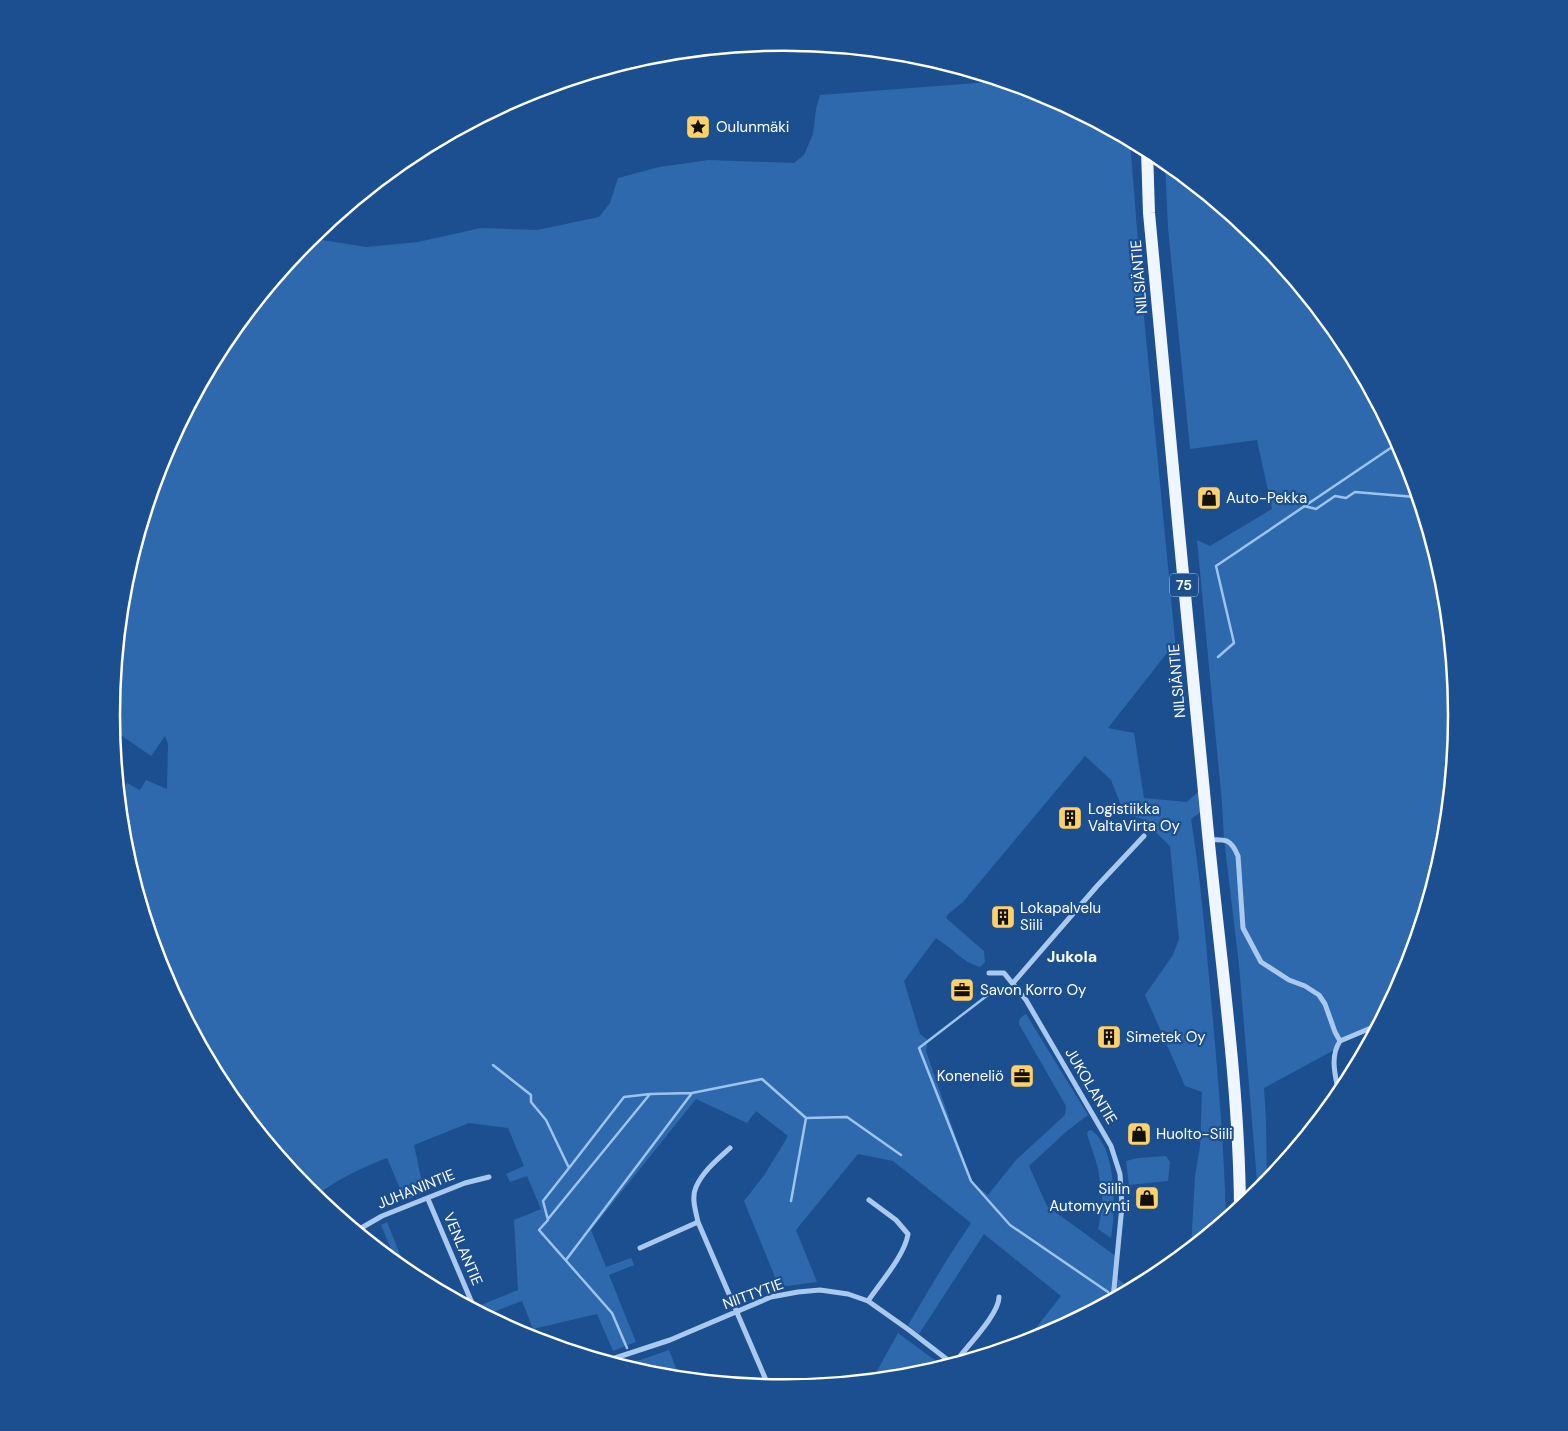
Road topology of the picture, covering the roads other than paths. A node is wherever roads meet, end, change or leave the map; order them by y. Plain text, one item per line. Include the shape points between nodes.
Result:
1 (1147, 159) edge
2 (1144, 836) dead end
3 (1208, 840) junction
4 (989, 973) dead end
5 (1013, 983) junction
6 (1369, 1029) edge
7 (1340, 1041) junction
8 (1337, 1083) edge
9 (730, 1148) dead end
10 (489, 1177) dead end
11 (1240, 1198) edge
12 (428, 1199) junction
13 (869, 1200) dead end
14 (698, 1222) junction
15 (362, 1228) edge
16 (640, 1248) dead end
17 (1114, 1292) edge
18 (1000, 1297) dead end
19 (471, 1301) edge
20 (868, 1301) junction
21 (737, 1312) junction
22 (960, 1356) edge
23 (616, 1358) edge
24 (947, 1359) edge
25 (766, 1379) edge

1 - 3 main road, NILSIÄNTIE / 75 via 1149,213
2 - 5 street
3 - 7 street via 1224,839 1234,845 1238,856 1243,928 1261,962 1318,995
3 - 11 main road, NILSIÄNTIE / 75 via 1228,1018
4 - 5 street, JUKOLANTIE via 1004,973
5 - 17 street, JUKOLANTIE via 1111,1146 1120,1174 1122,1206
6 - 7 street
7 - 8 street via 1333,1059
9 - 14 street via 695,1188 694,1206
10 - 12 street, JUHANINTIE
12 - 15 street, JUHANINTIE via 382,1216
12 - 19 street, VENLANTIE
13 - 20 street via 896,1220 908,1234 902,1251
14 - 16 street
14 - 21 street
18 - 22 street via 980,1331
20 - 21 street, NIITTYTIE via 820,1290 771,1297
20 - 24 street, NIITTYTIE
21 - 23 street, NIITTYTIE
21 - 25 street

